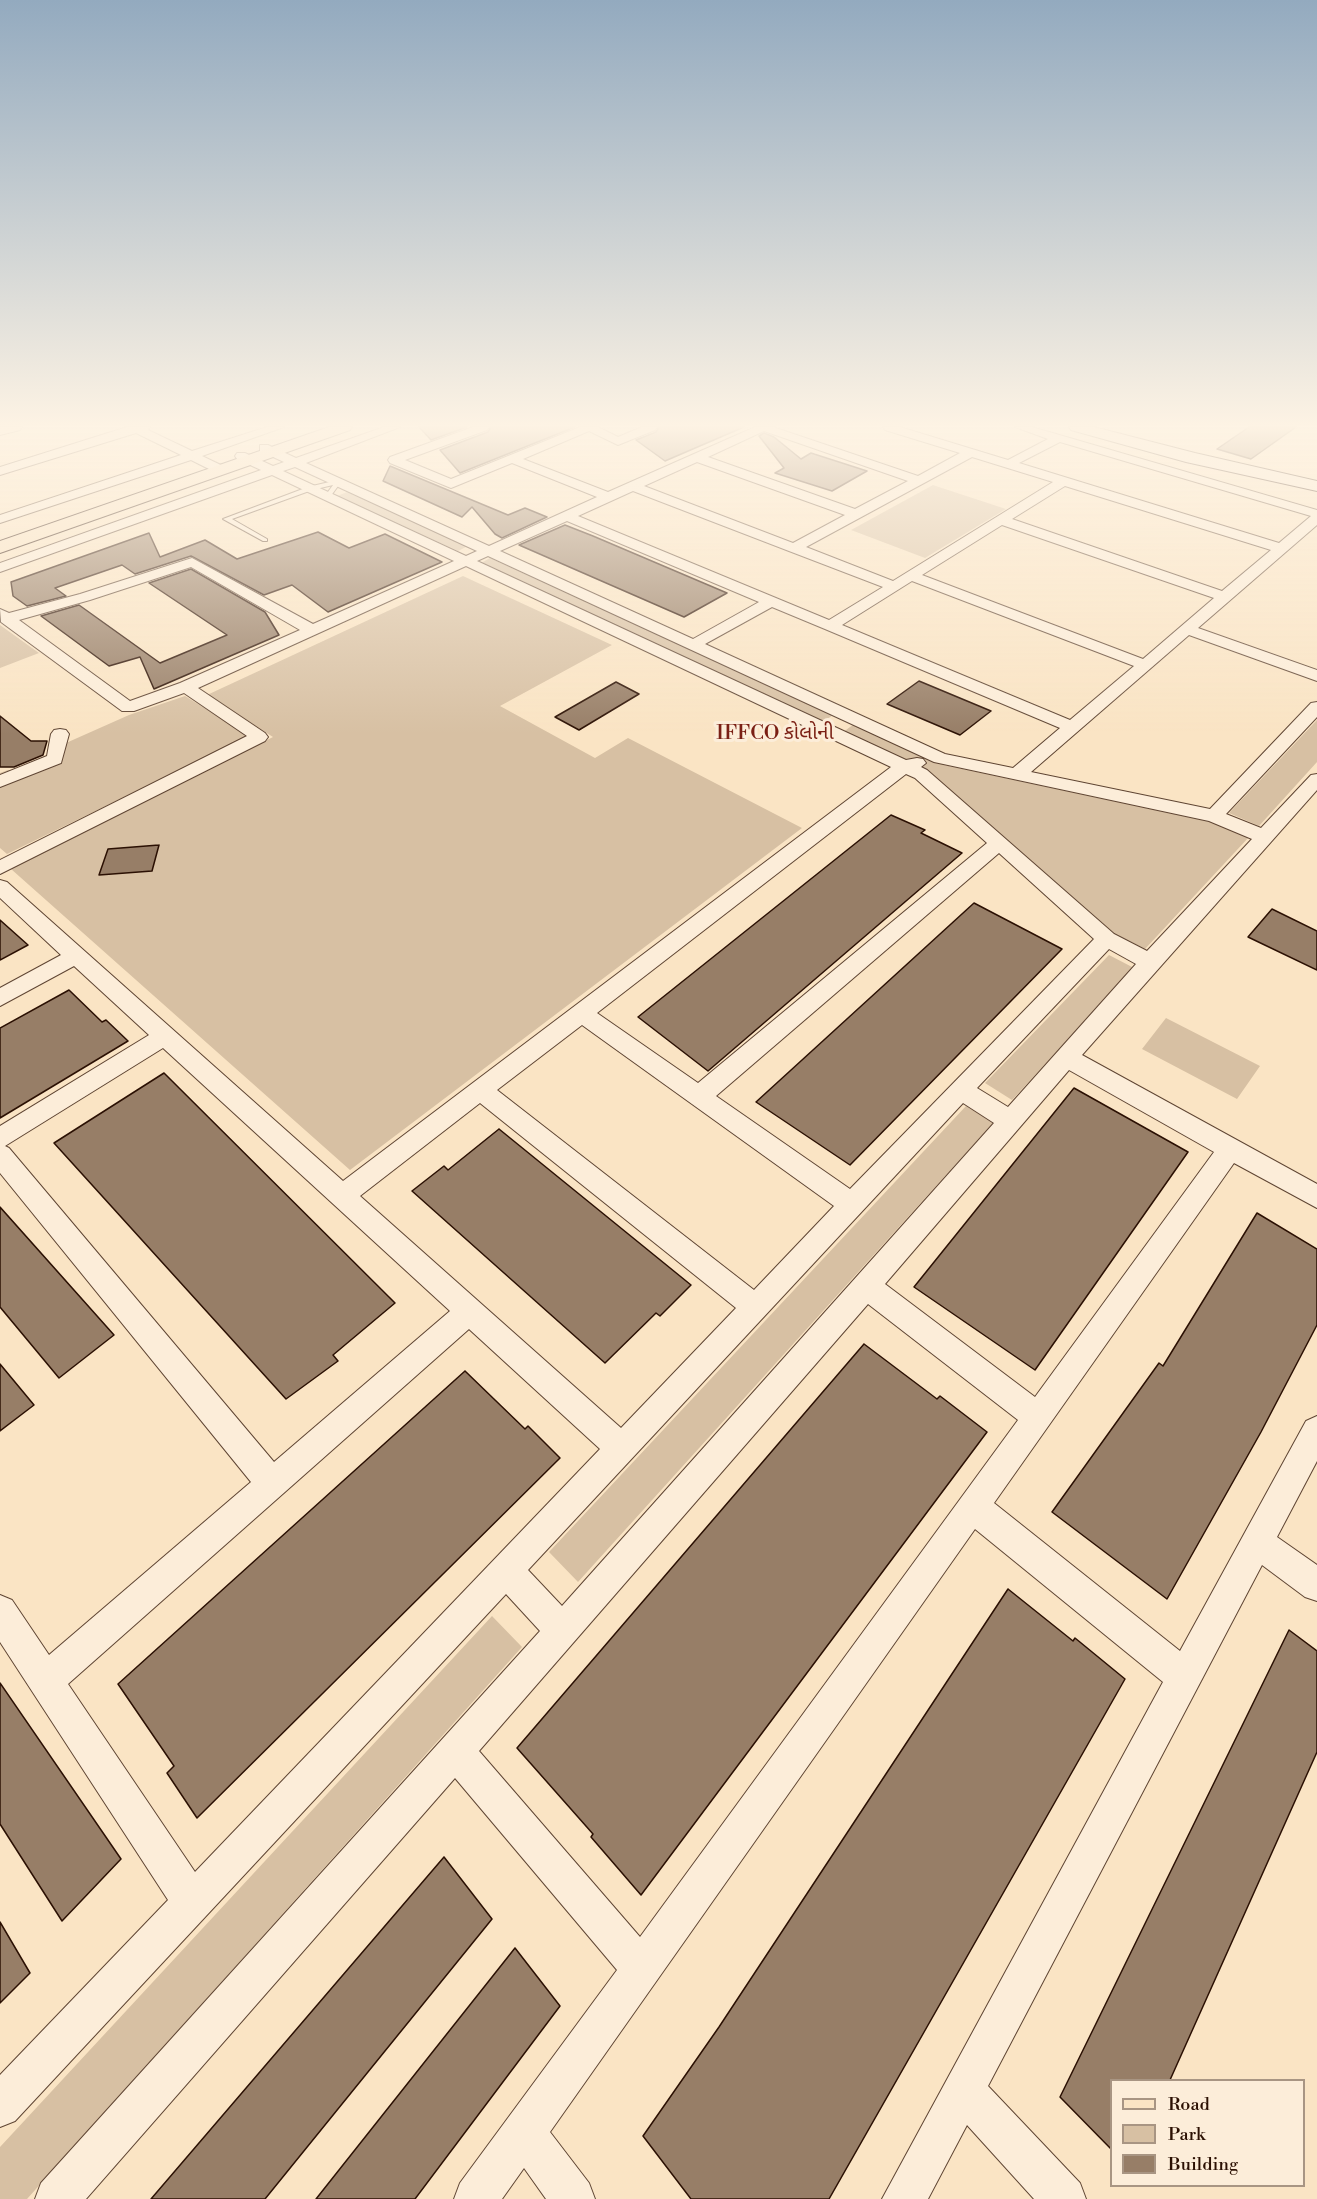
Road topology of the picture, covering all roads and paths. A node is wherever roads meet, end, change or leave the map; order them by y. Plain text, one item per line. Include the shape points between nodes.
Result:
1 (29, 530) edge
2 (50, 530) edge
3 (107, 530) edge
4 (246, 530) edge
5 (399, 530) edge
6 (442, 530) edge
7 (537, 530) edge
8 (599, 530) edge
9 (746, 530) edge
10 (828, 530) edge
11 (986, 530) edge
12 (1029, 530) edge
13 (1220, 530) edge
14 (1303, 530) edge
15 (0, 539) edge
16 (265, 540) dead end
17 (0, 548) edge
18 (794, 548) junction
19 (1282, 549) junction
20 (489, 551) junction
21 (466, 561) junction
22 (0, 568) edge
23 (911, 576) junction
24 (894, 586) junction
25 (1225, 597) junction
26 (771, 602) junction
27 (3, 616) edge
28 (830, 626) junction
29 (1187, 629) junction
30 (312, 630) junction
31 (693, 645) junction
32 (1145, 665) junction
33 (1317, 676) edge
34 (186, 687) junction
35 (1317, 707) edge
36 (848, 716) junction
37 (1072, 727) junction
38 (828, 730) junction
39 (60, 734) dead end
40 (940, 758) junction
41 (904, 766) junction
42 (1017, 774) junction
43 (1317, 779) edge
44 (0, 782) edge
45 (1214, 816) junction
46 (1265, 837) junction
47 (999, 843) junction
48 (0, 868) edge
49 (0, 887) edge
50 (1107, 939) junction
51 (76, 956) junction
52 (1150, 962) junction
53 (0, 998) edge
54 (581, 1013) junction
55 (165, 1036) junction
56 (1066, 1057) junction
57 (480, 1090) junction
58 (961, 1090) junction
59 (699, 1096) junction
60 (1011, 1121) junction
61 (0, 1138) edge
62 (1230, 1149) junction
63 (0, 1155) edge
64 (342, 1196) junction
65 (1317, 1197) edge
66 (851, 1204) junction
67 (866, 1286) junction
68 (755, 1307) junction
69 (470, 1311) junction
70 (1038, 1417) junction
71 (1317, 1431) edge
72 (621, 1448) junction
73 (272, 1483) junction
74 (973, 1507) junction
75 (1257, 1542) junction
76 (506, 1570) junction
77 (1317, 1585) edge
78 (0, 1612) edge
79 (562, 1630) junction
80 (1185, 1677) junction
81 (46, 1680) junction
82 (455, 1750) junction
83 (192, 1902) junction
84 (641, 1968) junction
85 (963, 2090) junction
86 (0, 2106) edge
87 (524, 2132) junction
88 (57, 2199) edge
89 (476, 2199) edge
90 (573, 2199) edge
91 (904, 2199) edge
92 (1064, 2199) edge

1 - 15 main road
2 - 17 main road
3 - 22 street
4 - 16 lane
5 - 21 street
6 - 20 street
7 - 20 street
8 - 26 street
9 - 18 street
10 - 18 street
11 - 23 street
12 - 25 street
13 - 19 street
14 - 19 street
18 - 24 street
19 - 25 street
20 - 21 street
20 - 31 street
21 - 30 street
21 - 38 street
23 - 24 street
23 - 32 street
24 - 28 street
25 - 29 street
26 - 28 street
26 - 31 street
27 - 30 street via 85,597 192,562
27 - 34 street via 128,707
28 - 37 street
29 - 32 street
29 - 33 street
30 - 34 street
31 - 36 street
32 - 37 street
34 - 48 street via 260,737
35 - 45 street
36 - 38 street
36 - 40 street
37 - 42 street
38 - 41 street
39 - 44 street via 55,759
40 - 41 street
40 - 42 street
41 - 47 street via 921,774
41 - 54 street
42 - 45 street
43 - 46 street
45 - 46 street
46 - 52 street
47 - 50 street
47 - 59 street
49 - 51 street
50 - 52 street
50 - 58 street
51 - 53 street
51 - 55 street
52 - 56 street
54 - 57 street
54 - 59 street
55 - 61 street
55 - 64 street
56 - 60 street
56 - 62 street
57 - 64 street
57 - 68 street
58 - 60 street
58 - 66 street
59 - 66 street
60 - 67 street
62 - 65 street
62 - 70 street
63 - 73 street
64 - 69 street
66 - 68 street
67 - 70 street
67 - 79 street
68 - 72 street
69 - 72 street
69 - 73 street
70 - 74 street
71 - 75 street
72 - 76 street
73 - 81 street
74 - 80 street
74 - 84 street
75 - 77 street
75 - 80 street
76 - 79 street
76 - 83 street
78 - 81 street
79 - 82 street
80 - 85 street
81 - 83 street
82 - 84 street
82 - 88 street
83 - 86 street
84 - 87 street
85 - 91 street
85 - 92 street
87 - 89 street
87 - 90 street

